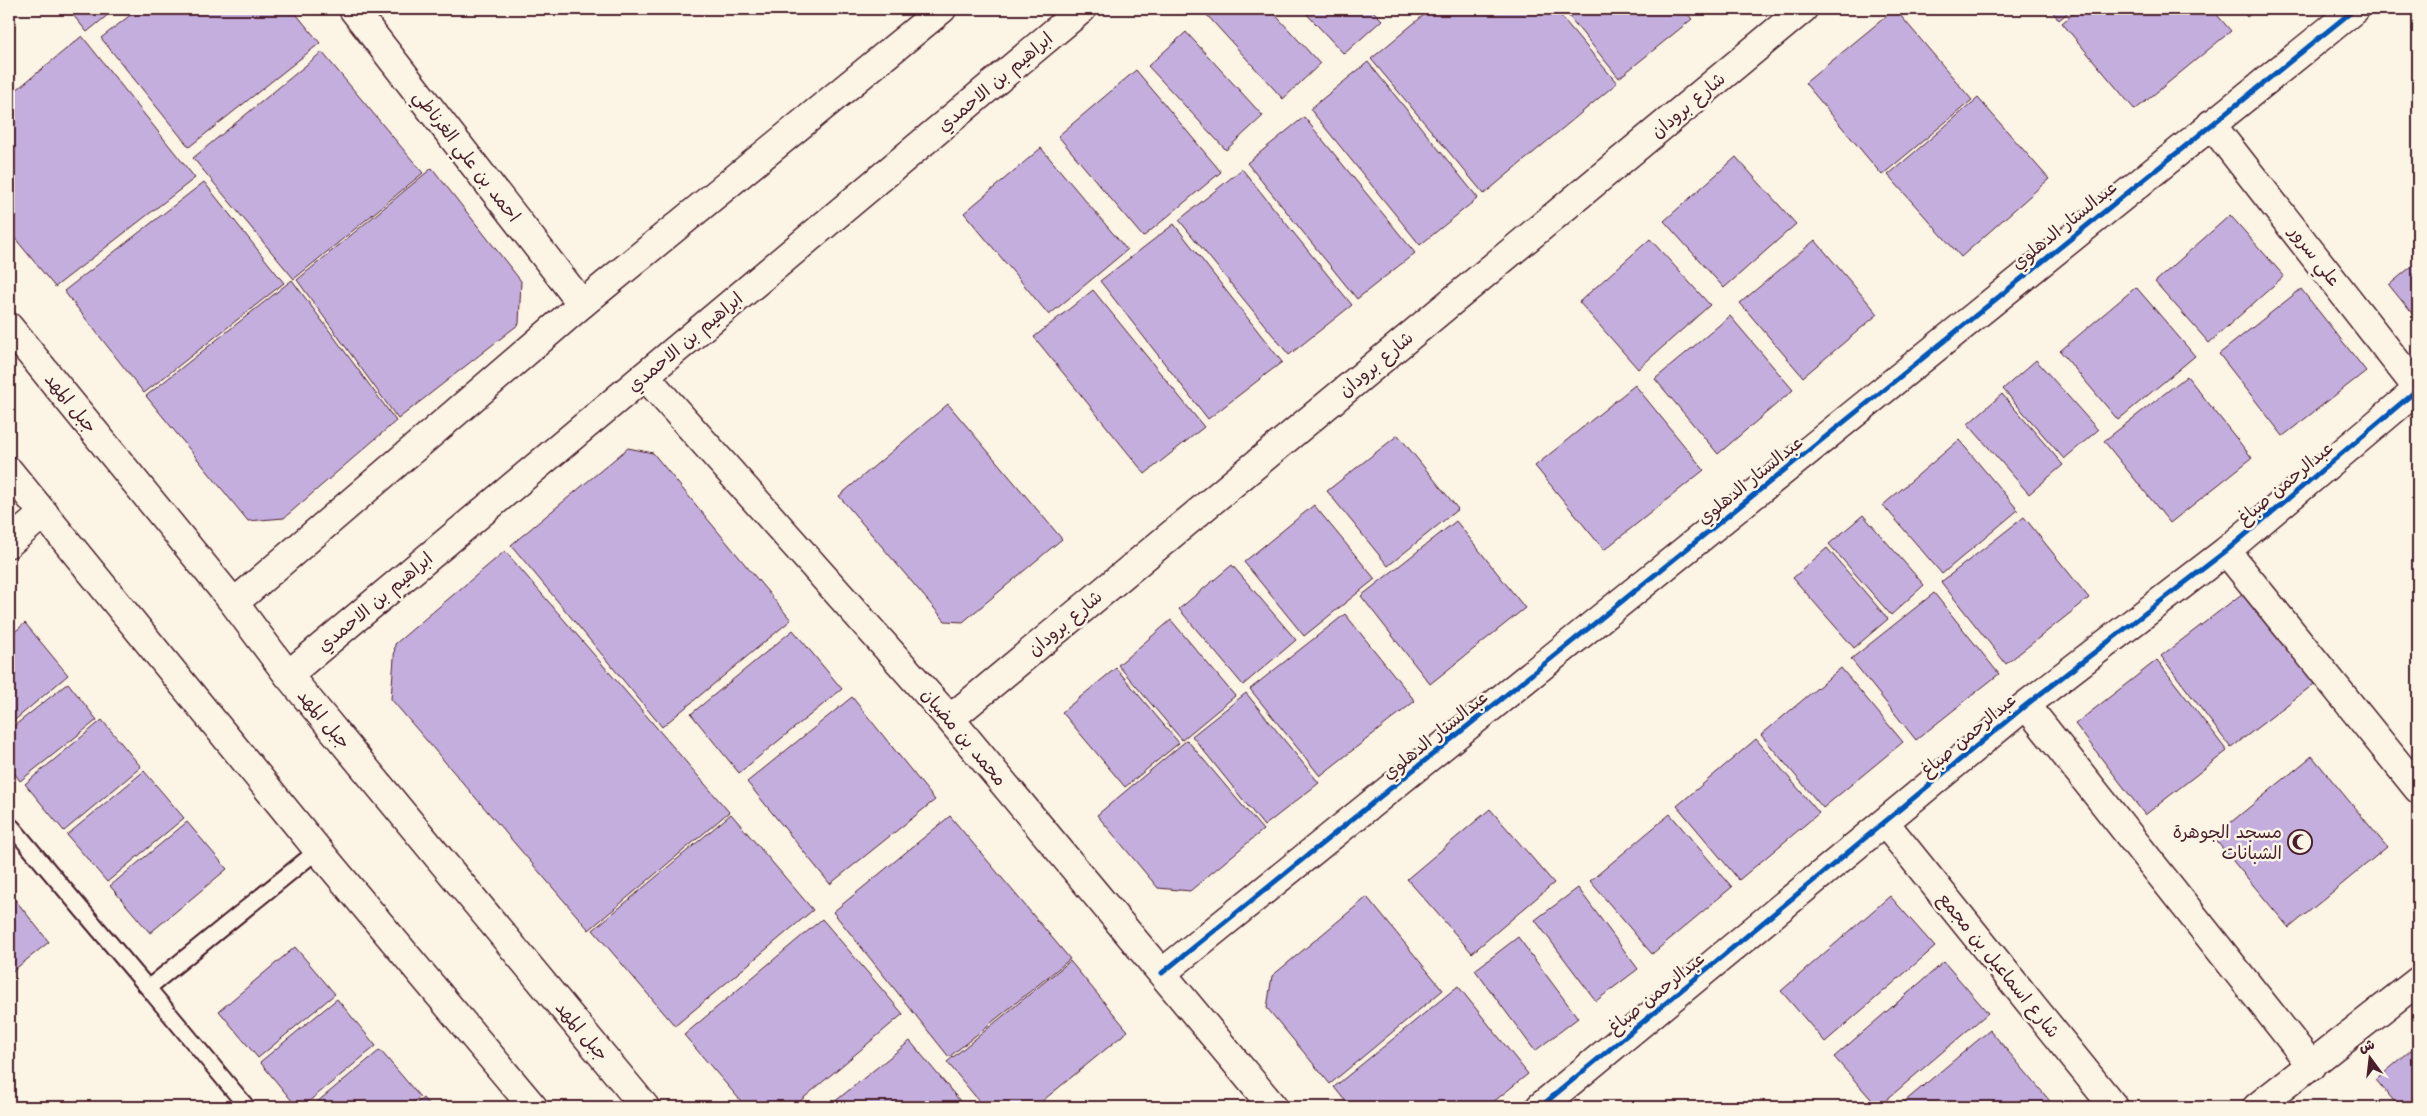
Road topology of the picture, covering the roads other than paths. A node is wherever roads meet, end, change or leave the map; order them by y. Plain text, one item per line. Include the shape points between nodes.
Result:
1 (353, 9) edge
2 (942, 9) edge
3 (1082, 9) edge
4 (1803, 9) edge
5 (2355, 9) edge
6 (2211, 124) junction
7 (582, 304) junction
8 (9, 327) edge
9 (645, 376) junction
10 (2418, 389) edge
11 (9, 471) edge
12 (44, 513) junction
13 (9, 543) edge
14 (2226, 551) junction
15 (234, 603) junction
16 (288, 675) junction
17 (2026, 705) junction
18 (950, 719) junction
19 (2418, 789) edge
20 (1885, 823) junction
21 (9, 827) edge
22 (318, 850) junction
23 (1162, 973) junction
24 (2418, 981) edge
25 (148, 988) junction
26 (2312, 1066) junction
27 (247, 1107) edge
28 (532, 1107) edge
29 (645, 1107) edge
30 (1273, 1107) edge
31 (1540, 1107) edge
32 (2114, 1107) edge
33 (2257, 1107) edge

1 - 7 street, احمد بن علي الغرناطي
2 - 7 street
3 - 9 street, ابراهيم بن الاحمدي
4 - 18 street, شارع برودان
5 - 6 street, عبدالستار الدهلوي
6 - 10 street, علي سرور
6 - 23 street, عبدالستار الدهلوي
7 - 15 street
8 - 15 street, جبل المهد
9 - 16 street, ابراهيم بن الاحمدي
9 - 18 street, محمد بن مضيان
10 - 14 street, عبدالرحمن صباغ
11 - 12 street
12 - 13 street
12 - 22 street
14 - 17 street, عبدالرحمن صباغ
14 - 19 street
15 - 16 street, جبل المهد
16 - 29 street, جبل المهد
17 - 20 street, عبدالرحمن صباغ
17 - 26 street
18 - 23 street, محمد بن مضيان
20 - 31 street, عبدالرحمن صباغ
20 - 32 street, شارع اسماعيل بن مجمع
21 - 25 lane
22 - 25 lane
22 - 28 street
23 - 30 street, محمد بن مضيان
24 - 26 street
25 - 27 lane
26 - 33 street

